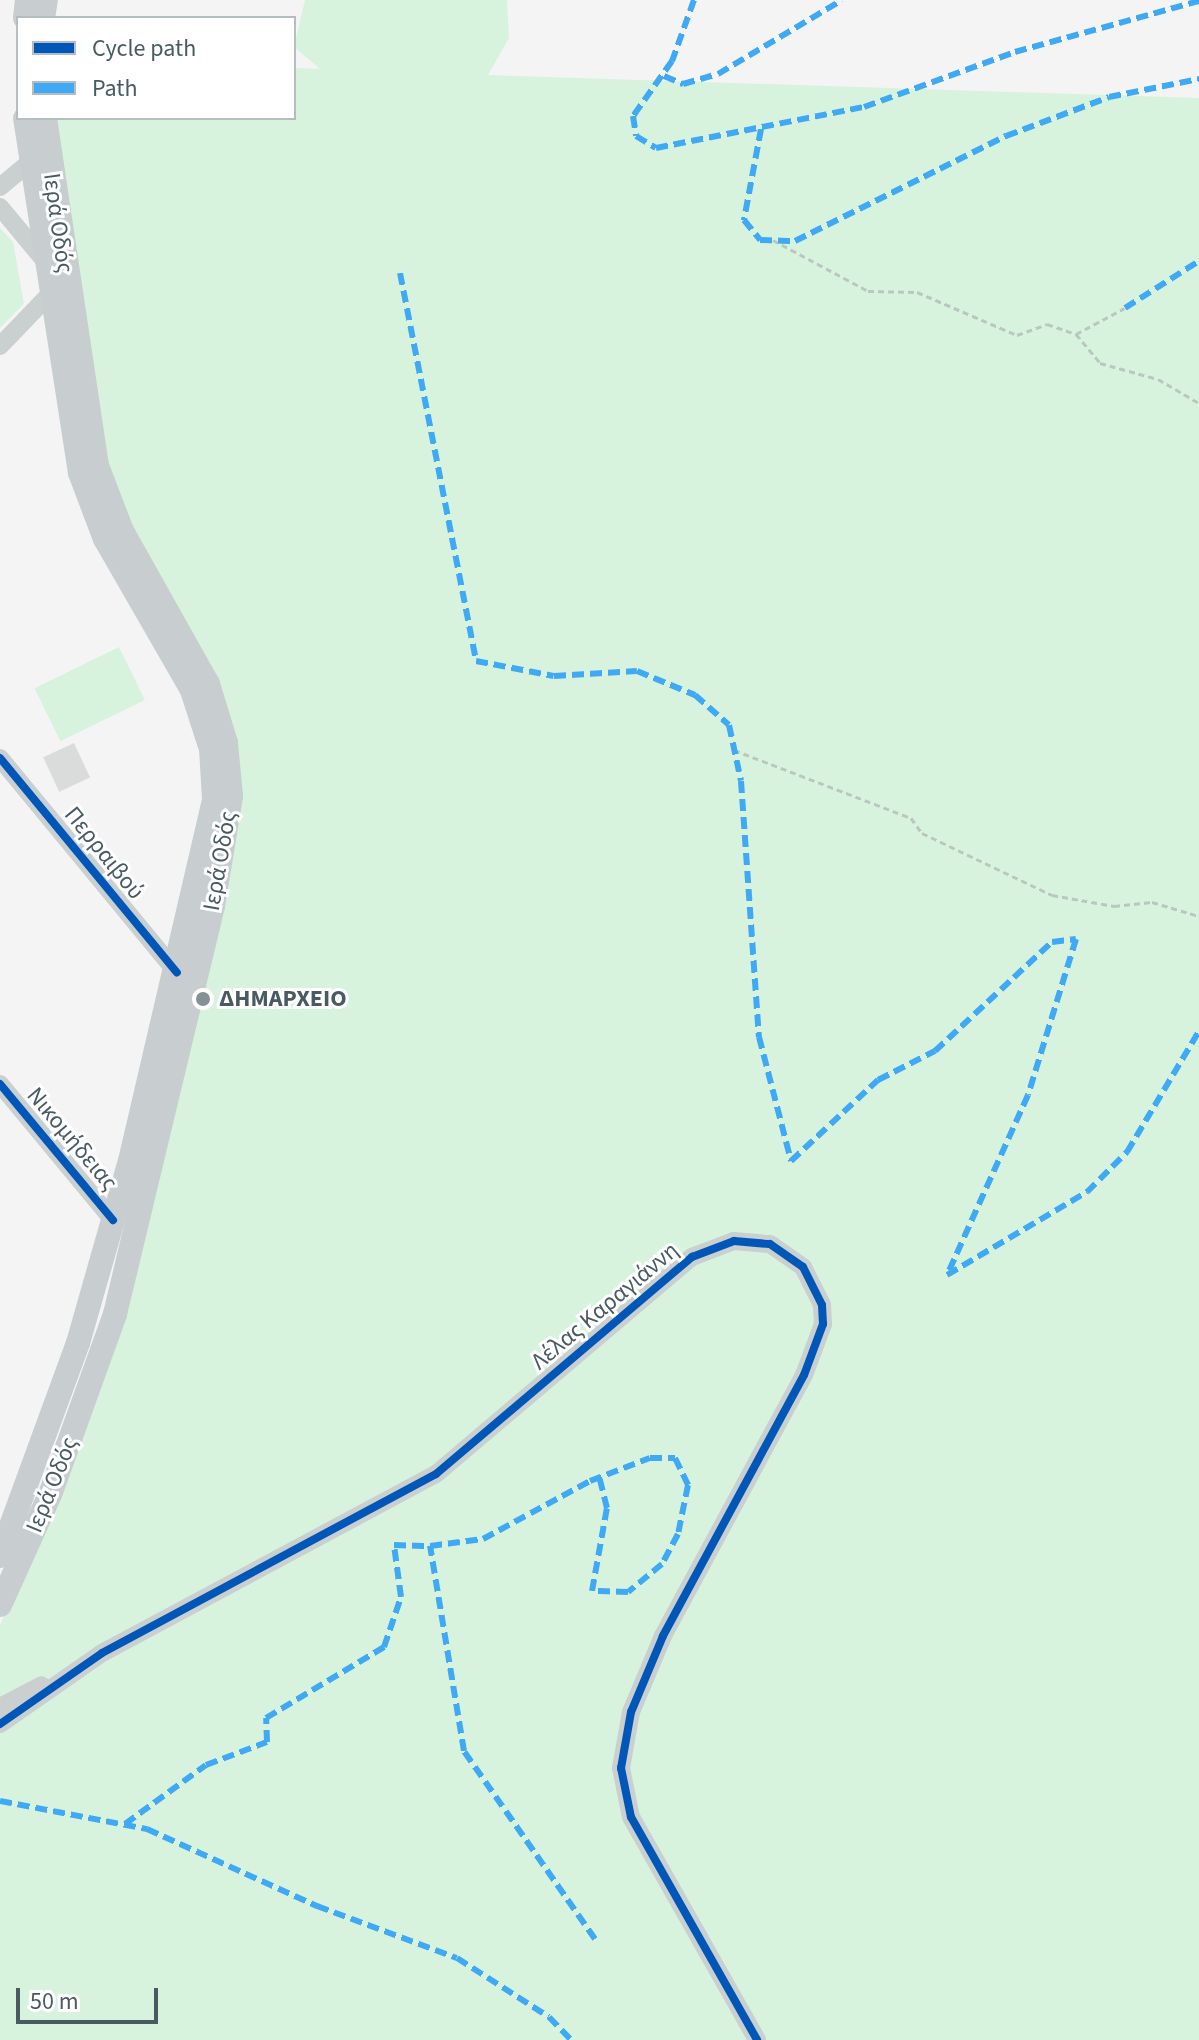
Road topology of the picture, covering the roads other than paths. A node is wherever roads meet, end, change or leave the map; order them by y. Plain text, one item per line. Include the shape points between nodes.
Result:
1 (25, 120) edge
2 (45, 120) edge
3 (29, 163) junction
4 (0, 187) edge
5 (0, 207) edge
6 (44, 260) junction
7 (49, 295) junction
8 (0, 346) edge
9 (0, 758) edge
10 (177, 973) junction
11 (0, 1084) edge
12 (113, 1220) junction
13 (0, 1556) edge
14 (0, 1605) edge
15 (64, 1676) junction
16 (0, 1707) edge
17 (0, 1724) edge
18 (757, 2040) edge

1 - 3 main road, Ιερά Οδός
2 - 14 main road, Ιερά Οδός via 97,466 122,531 208,684 226,743 231,796 210,920 115,1314 51,1492
3 - 4 street
3 - 6 main road, Ιερά Οδός
5 - 6 street
6 - 7 main road, Ιερά Οδός
7 - 8 street
7 - 10 main road, Ιερά Οδός via 87,497 192,690 211,749 210,831
9 - 10 street, Περραιβού
10 - 12 main road, Ιερά Οδός
11 - 12 street, Νικομήδειας
12 - 13 main road, Ιερά Οδός via 44,1444
15 - 16 street, Λέλας Καραγιάννη
15 - 17 street, Λέλας Καραγιάννη
15 - 18 street, Λέλας Καραγιάννη via 436,1474 692,1257 734,1241 770,1244 803,1267 822,1305 823,1324 804,1375 663,1636 631,1712 621,1768 631,1817

